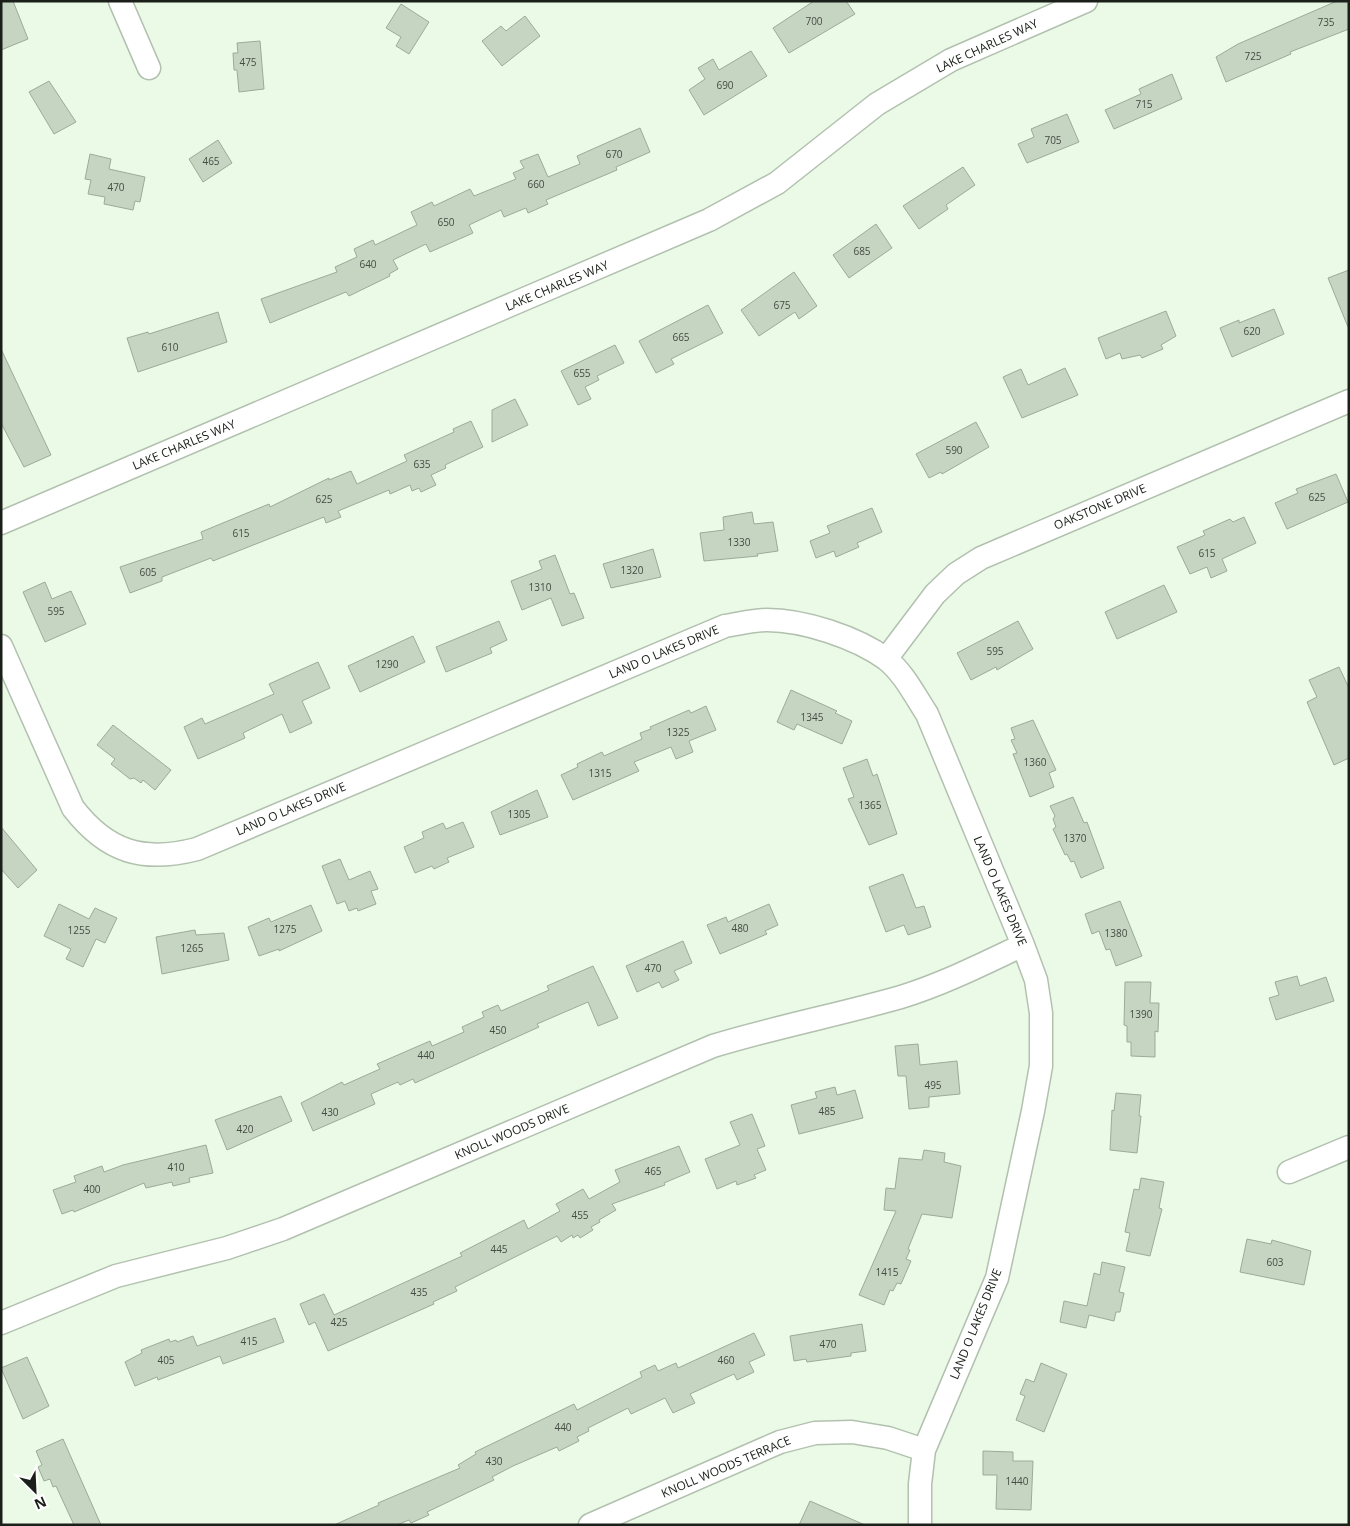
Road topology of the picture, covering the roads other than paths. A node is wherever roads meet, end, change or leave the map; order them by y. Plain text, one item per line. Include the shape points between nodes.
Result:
1 (120, 1) edge
2 (1086, 1) edge
3 (150, 68) dead end
4 (1349, 401) edge
5 (1, 523) edge
6 (1, 646) edge
7 (886, 660) junction
8 (1023, 945) junction
9 (1349, 1147) edge
10 (1289, 1172) dead end
11 (1, 1323) edge
12 (924, 1450) junction
13 (590, 1525) edge
14 (920, 1525) edge

1 - 3 street
2 - 5 street, LAKE CHARLES WAY via 951,60 877,104 777,183 709,220
4 - 7 street, OAKSTONE DRIVE via 981,558 956,574 935,594
6 - 7 street, LAND O LAKES DRIVE via 73,808 104,840 123,850 147,855 173,855 196,849 725,626 766,620 807,624 845,638
7 - 8 street, LAND O LAKES DRIVE via 908,684 927,714
8 - 11 street, KNOLL WOODS DRIVE via 903,996 713,1046 283,1229 227,1248 116,1276
8 - 12 street, LAND O LAKES DRIVE via 1036,980 1041,1014 1040,1066 1031,1120 998,1278
9 - 10 street
12 - 13 street, KNOLL WOODS TERRACE via 888,1438 852,1432 815,1433 780,1442
12 - 14 street, LAND O LAKES DRIVE

